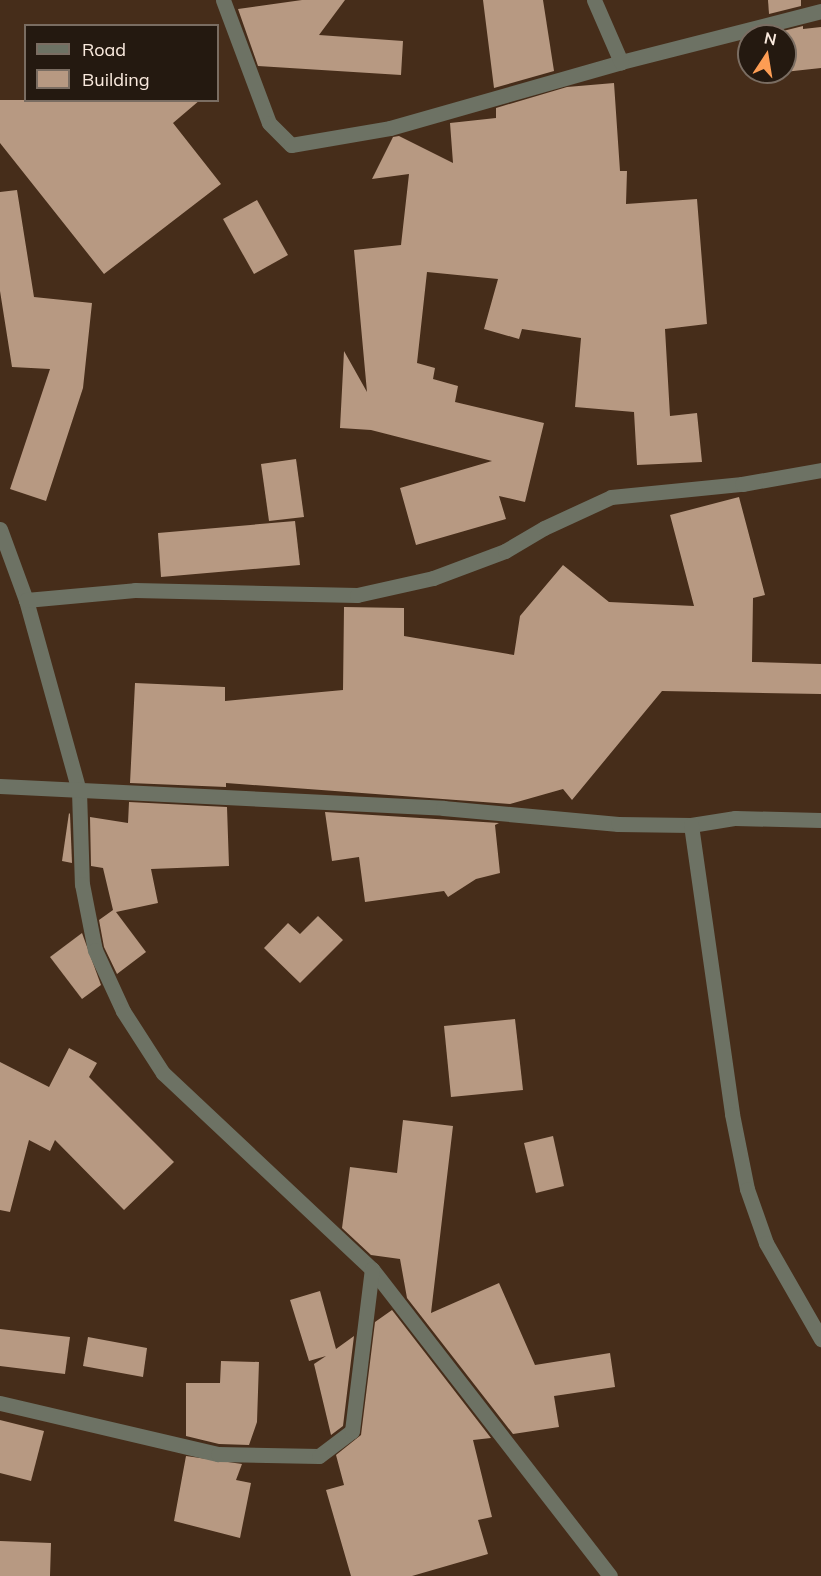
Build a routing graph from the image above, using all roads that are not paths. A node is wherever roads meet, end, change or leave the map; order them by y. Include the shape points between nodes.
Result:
1 (223, 0) edge
2 (594, 0) edge
3 (821, 11) edge
4 (621, 62) junction
5 (821, 470) edge
6 (0, 529) edge
7 (26, 600) junction
8 (0, 786) edge
9 (79, 791) junction
10 (821, 820) edge
11 (691, 825) junction
12 (372, 1269) junction
13 (821, 1339) edge
14 (0, 1404) edge
15 (610, 1576) edge

1 - 4 street via 269,123 291,146 390,128
2 - 4 street
3 - 4 street
5 - 7 street via 742,484 611,497 505,551 433,578 357,595 135,590
6 - 7 street
7 - 9 street
8 - 9 street
9 - 11 street
9 - 12 street via 82,884 95,950 123,1011 163,1073
10 - 11 street via 735,818
11 - 13 street via 732,1114 747,1189 766,1243
12 - 14 street via 352,1431 319,1456 218,1454
12 - 15 street

